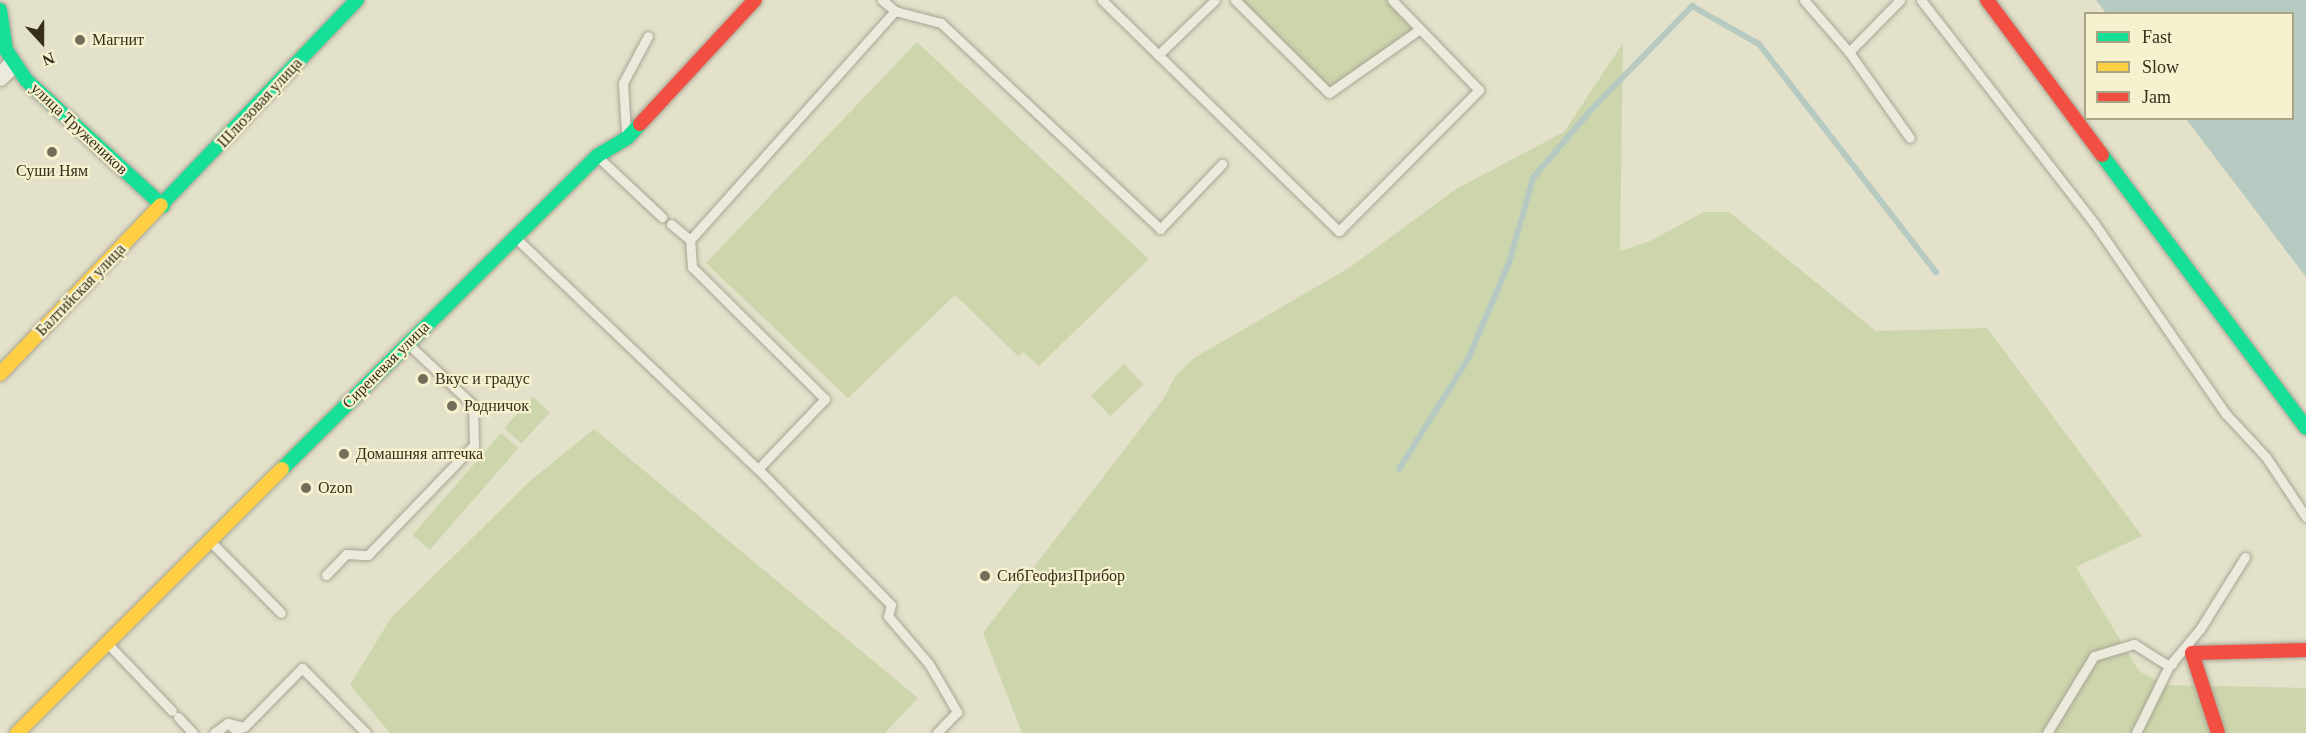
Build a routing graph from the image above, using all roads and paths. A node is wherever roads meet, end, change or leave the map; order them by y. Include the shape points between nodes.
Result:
1 (357, 0) edge
2 (755, 0) edge
3 (882, 0) edge
4 (1102, 0) edge
5 (1215, 0) edge
6 (1235, 0) edge
7 (1392, 0) edge
8 (1804, 0) edge
9 (1900, 0) edge
10 (1921, 0) edge
11 (1987, 0) edge
12 (0, 10) edge
13 (895, 11) junction
14 (1420, 29) junction
15 (648, 36) dead end
16 (1849, 52) junction
17 (1158, 56) junction
18 (13, 64) junction
19 (0, 77) edge
20 (627, 138) junction
21 (1910, 138) dead end
22 (597, 156) junction
23 (1222, 164) dead end
24 (162, 206) junction
25 (662, 217) dead end
26 (671, 224) dead end
27 (514, 237) junction
28 (690, 240) junction
29 (407, 344) junction
30 (0, 374) edge
31 (2306, 428) edge
32 (758, 469) junction
33 (2306, 517) edge
34 (210, 541) junction
35 (2245, 557) dead end
36 (326, 575) dead end
37 (281, 613) dead end
38 (107, 643) junction
39 (2306, 650) edge
40 (2192, 653) junction
41 (2169, 666) junction
42 (228, 723) junction
43 (17, 733) edge
44 (193, 733) edge
45 (214, 733) edge
46 (239, 733) edge
47 (366, 733) edge
48 (937, 733) edge
49 (2047, 733) edge
50 (2136, 733) edge
51 (2218, 733) edge

1 - 24 street, Шлюзовая улица
2 - 20 street, Сиреневая улица
3 - 13 lane
4 - 17 lane
5 - 17 lane
6 - 14 lane via 1329,93
7 - 14 lane
8 - 16 lane
9 - 16 lane
10 - 33 lane via 2094,224 2226,414 2266,457
11 - 31 street
12 - 18 street, улица Тружеников via 6,50
13 - 23 lane via 941,23 1160,229
13 - 28 lane
14 - 17 lane via 1479,90 1339,231
15 - 20 lane via 622,83
16 - 21 lane
18 - 19 street
18 - 24 street, улица Тружеников via 61,115
20 - 22 street, Сиреневая улица
22 - 25 lane
22 - 27 street, Сиреневая улица
24 - 30 street, Балтийская улица
26 - 28 lane
27 - 29 street, Сиреневая улица
27 - 32 lane
28 - 32 lane via 692,267 825,399
29 - 34 street, Сиреневая улица
29 - 36 lane via 473,405 474,445 368,555 346,554
32 - 48 lane via 891,605 888,616 929,664 957,712
34 - 37 lane
34 - 38 street, Сиреневая улица
35 - 41 lane via 2200,629
38 - 43 street, Сиреневая улица
38 - 44 lane
39 - 40 street
40 - 41 lane
40 - 51 street
41 - 49 lane via 2134,644 2094,656
41 - 50 lane
42 - 45 lane
42 - 46 lane
42 - 47 lane via 244,727 302,668

